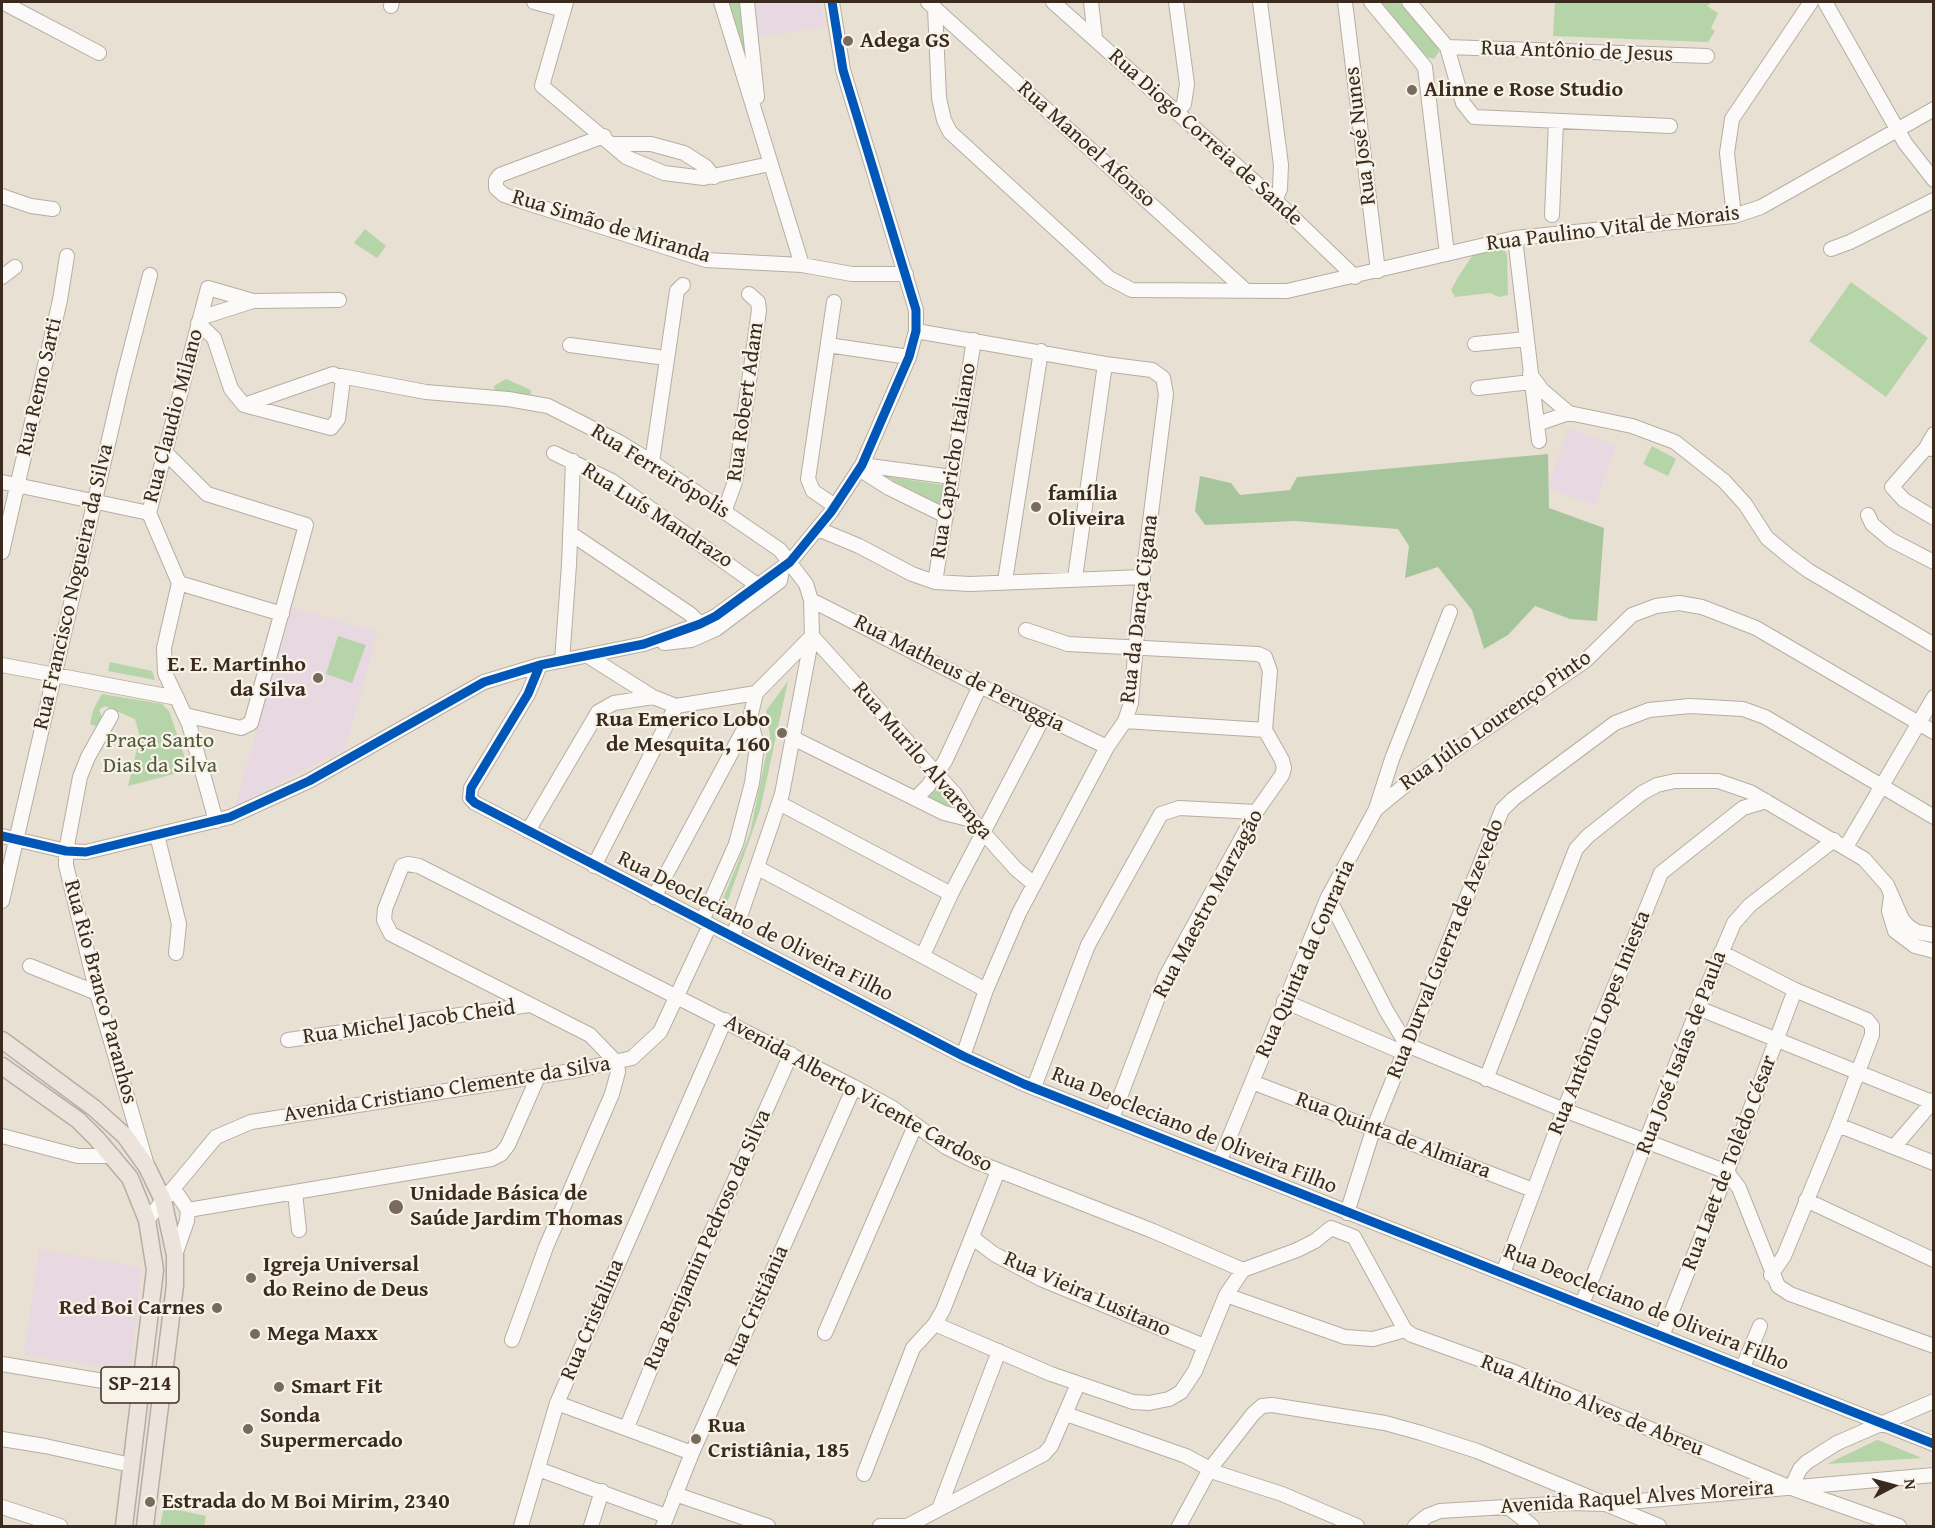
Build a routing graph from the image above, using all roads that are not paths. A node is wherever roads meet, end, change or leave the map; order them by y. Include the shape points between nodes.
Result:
1 (2, 2) edge
2 (534, 2) edge
3 (721, 2) edge
4 (747, 2) edge
5 (832, 2) edge
6 (1053, 2) edge
7 (1091, 2) edge
8 (1176, 2) edge
9 (1260, 2) edge
10 (1345, 2) edge
11 (1371, 2) edge
12 (1409, 2) edge
13 (1811, 2) edge
14 (1825, 2) edge
15 (931, 5) edge
16 (565, 6) edge
17 (1095, 37) junction
18 (1447, 47) junction
19 (99, 53) dead end
20 (1707, 56) dead end
21 (1450, 62) junction
22 (1425, 67) junction
23 (1934, 109) edge
24 (1177, 112) junction
25 (759, 120) junction
26 (1556, 122) junction
27 (1670, 126) dead end
28 (1898, 130) junction
29 (608, 140) junction
30 (770, 164) junction
31 (714, 177) junction
32 (1934, 180) edge
33 (2, 196) edge
34 (1275, 200) junction
35 (1934, 200) edge
36 (52, 209) dead end
37 (1552, 215) dead end
38 (1734, 216) junction
39 (1515, 238) junction
40 (1831, 249) dead end
41 (1447, 254) junction
42 (67, 256) dead end
43 (802, 265) junction
44 (15, 267) dead end
45 (1378, 271) junction
46 (906, 274) junction
47 (150, 275) dead end
48 (2, 277) edge
49 (1355, 277) junction
50 (683, 285) dead end
51 (1244, 289) junction
52 (749, 294) dead end
53 (339, 300) dead end
54 (253, 301) junction
55 (834, 302) dead end
56 (199, 321) junction
57 (916, 331) junction
58 (1527, 339) junction
59 (974, 340) junction
60 (1475, 344) dead end
61 (570, 345) dead end
62 (828, 345) junction
63 (1041, 351) junction
64 (909, 357) junction
65 (666, 358) junction
66 (1105, 364) junction
67 (340, 375) junction
68 (1531, 378) junction
69 (1479, 388) dead end
70 (244, 405) junction
71 (1569, 413) junction
72 (1537, 424) junction
73 (1934, 434) edge
74 (1539, 441) dead end
75 (1930, 448) edge
76 (166, 453) junction
77 (554, 453) dead end
78 (573, 461) junction
79 (652, 462) junction
80 (861, 467) junction
81 (952, 477) junction
82 (2, 482) edge
83 (18, 486) junction
84 (95, 501) junction
85 (835, 506) junction
86 (724, 512) junction
87 (149, 513) junction
88 (1868, 515) dead end
89 (946, 516) junction
90 (1934, 518) edge
91 (818, 529) junction
92 (570, 533) junction
93 (2, 552) edge
94 (1934, 562) edge
95 (786, 566) junction
96 (1143, 577) junction
97 (1075, 578) junction
98 (1005, 581) junction
99 (935, 582) junction
100 (179, 583) junction
101 (758, 585) junction
102 (812, 600) junction
103 (1450, 612) dead end
104 (282, 614) junction
105 (700, 624) junction
106 (1026, 630) dead end
107 (812, 636) junction
108 (644, 644) junction
109 (1934, 645) edge
110 (1135, 649) junction
111 (588, 656) junction
112 (562, 661) junction
113 (2, 665) edge
114 (540, 665) junction
115 (53, 676) junction
116 (980, 686) junction
117 (756, 693) junction
118 (653, 697) junction
119 (1934, 697) edge
120 (177, 699) junction
121 (676, 706) junction
122 (185, 715) junction
123 (111, 716) dead end
124 (750, 718) junction
125 (1043, 718) junction
126 (1125, 721) junction
127 (1919, 723) junction
128 (1265, 730) junction
129 (1934, 732) edge
130 (793, 738) junction
131 (1107, 747) junction
132 (1392, 759) junction
133 (936, 773) junction
134 (1410, 780) junction
135 (1733, 784) junction
136 (1880, 788) junction
137 (916, 798) junction
138 (1766, 801) junction
139 (779, 803) junction
140 (1743, 808) junction
141 (1376, 809) junction
142 (1256, 812) junction
143 (1934, 817) edge
144 (972, 820) junction
145 (216, 821) junction
146 (528, 831) junction
147 (984, 834) junction
148 (157, 836) junction
149 (8, 837) edge
150 (1834, 840) junction
151 (1846, 847) junction
152 (66, 851) junction
153 (594, 866) junction
154 (758, 868) junction
155 (1034, 884) junction
156 (951, 894) junction
157 (1892, 895) junction
158 (654, 897) junction
159 (1329, 897) junction
160 (2, 901) edge
161 (706, 923) junction
162 (1934, 935) edge
163 (733, 937) junction
164 (1934, 951) edge
165 (1721, 952) junction
166 (176, 953) dead end
167 (923, 955) junction
168 (30, 966) dead end
169 (986, 990) junction
170 (1795, 990) junction
171 (98, 993) junction
172 (679, 996) junction
173 (1284, 1001) junction
174 (529, 1005) junction
175 (1698, 1008) junction
176 (725, 1020) junction
177 (2, 1040) edge
178 (288, 1040) dead end
179 (1777, 1041) junction
180 (1406, 1049) junction
181 (791, 1054) junction
182 (963, 1056) junction
183 (616, 1063) junction
184 (2, 1066) edge
185 (1859, 1072) junction
186 (538, 1077) junction
187 (1486, 1080) junction
188 (1252, 1082) junction
189 (854, 1087) junction
190 (1034, 1087) junction
191 (1933, 1102) edge
192 (1564, 1110) junction
193 (1112, 1118) junction
194 (1838, 1125) junction
195 (915, 1126) junction
196 (1374, 1127) junction
197 (2, 1136) edge
198 (1647, 1142) junction
199 (1894, 1148) junction
200 (113, 1156) junction
201 (1220, 1160) junction
202 (1934, 1163) edge
203 (147, 1167) junction
204 (998, 1171) junction
205 (1728, 1172) junction
206 (1533, 1190) junction
207 (295, 1193) junction
208 (166, 1196) junction
209 (1806, 1200) junction
210 (1326, 1205) junction
211 (188, 1210) junction
212 (1347, 1213) junction
213 (1361, 1218) junction
214 (147, 1220) junction
215 (1330, 1228) junction
216 (299, 1230) dead end
217 (1354, 1237) junction
218 (973, 1238) junction
219 (175, 1255) junction
220 (1934, 1260) edge
221 (1243, 1270) junction
222 (1503, 1273) junction
223 (1771, 1275) junction
224 (1226, 1295) junction
225 (1582, 1304) junction
226 (935, 1324) junction
227 (1760, 1326) dead end
228 (1405, 1330) junction
229 (825, 1333) dead end
230 (1662, 1336) junction
231 (512, 1340) dead end
232 (1203, 1346) junction
233 (1934, 1346) edge
234 (999, 1351) junction
235 (2, 1364) edge
236 (1743, 1367) junction
237 (1078, 1384) junction
238 (139, 1387) junction
239 (1934, 1401) edge
240 (557, 1403) junction
241 (1066, 1414) junction
242 (1882, 1424) junction
243 (627, 1428) junction
244 (2, 1439) edge
245 (1934, 1444) edge
246 (692, 1453) junction
247 (131, 1466) junction
248 (538, 1469) junction
249 (1210, 1469) junction
250 (864, 1474) dead end
251 (1934, 1475) edge
252 (1791, 1488) junction
253 (602, 1491) junction
254 (675, 1494) junction
255 (1605, 1504) junction
256 (2, 1507) edge
257 (1508, 1507) junction
258 (939, 1509) junction
259 (664, 1521) edge
260 (912, 1526) edge
261 (60, 1527) edge
262 (124, 1527) edge
263 (145, 1527) edge
264 (521, 1527) edge
265 (591, 1527) edge
266 (768, 1527) edge
267 (880, 1527) edge
268 (1179, 1527) edge
269 (1357, 1527) edge
270 (1415, 1527) edge
271 (1532, 1527) edge
272 (1659, 1527) edge
273 (1899, 1527) edge

1 - 19 street
2 - 16 street
3 - 25 street
4 - 25 street
5 - 46 street via 843,70
6 - 17 street, Rua Diogo Correia de Sande
7 - 17 street
8 - 24 street via 1187,84 1186,97
9 - 34 street via 1281,165 1280,189
10 - 45 street, Rua José Nunes
11 - 22 street
12 - 18 street
13 - 38 street via 1732,119 1727,153
14 - 28 street
15 - 51 street, Rua Manoel Afonso
15 - 51 street, Rua Paulino Vital de Morais via 939,98 950,132 1109,278 1122,287 1143,290
16 - 29 street via 542,86
17 - 24 street, Rua Diogo Correia de Sande
18 - 20 street, Rua Antônio de Jesus
18 - 21 street
21 - 22 street
21 - 26 street via 1463,103 1474,117
22 - 41 street
23 - 28 street, Rua Paulino Vital de Morais
24 - 34 street, Rua Diogo Correia de Sande
25 - 30 street
26 - 27 street
26 - 37 street
28 - 32 street
28 - 38 street, Rua Paulino Vital de Morais via 1761,207
29 - 31 street via 634,161 664,173
29 - 31 street via 676,150 693,157
29 - 43 street, Rua Simão de Miranda via 500,176 496,188 520,201 694,258
30 - 31 street
30 - 43 street
33 - 36 street
34 - 49 street, Rua Diogo Correia de Sande
35 - 40 street
38 - 39 street, Rua Paulino Vital de Morais
39 - 41 street, Rua Paulino Vital de Morais
39 - 58 street
41 - 45 street, Rua Paulino Vital de Morais
42 - 83 street, Rua Remo Sarti
43 - 46 street, Rua Simão de Miranda via 845,274
44 - 48 street
45 - 49 street, Rua Paulino Vital de Morais
46 - 57 street via 916,310
47 - 84 street, Rua Francisco Nogueira da Silva
49 - 51 street, Rua Paulino Vital de Morais via 1287,291
50 - 65 street via 677,291
52 - 86 street, Rua Robert Adam via 758,302 759,310 735,482
53 - 54 street, Rua Claudio Milano
54 - 56 street, Rua Claudio Milano
54 - 56 street, Rua Claudio Milano via 208,288
55 - 62 street
56 - 70 street via 214,338 231,389
56 - 76 street, Rua Claudio Milano
57 - 59 street, Rua da Dança Cigana
57 - 64 street
58 - 60 street
58 - 68 street
59 - 63 street, Rua da Dança Cigana
59 - 81 street, Rua Capricho Italiano
61 - 65 street
62 - 64 street
62 - 85 street via 808,479 813,491
63 - 66 street, Rua da Dança Cigana
63 - 98 street
64 - 80 street
65 - 79 street
66 - 96 street, Rua da Dança Cigana via 1152,369 1165,385
66 - 97 street
67 - 70 street via 333,374
67 - 70 street via 343,386 338,419 331,428
67 - 79 street, Rua Ferreirópolis via 426,392 535,402 620,442
68 - 69 street
68 - 71 street
68 - 72 street
71 - 72 street
71 - 109 street via 1632,426 1665,438 1699,459 1726,478 1767,538 1790,557
72 - 74 street
73 - 75 street
75 - 90 street via 1892,487 1904,500
76 - 87 street, Rua Claudio Milano
76 - 104 street via 207,494 306,525
77 - 78 street, Rua Luís Mandrazo
78 - 92 street
78 - 101 street, Rua Luís Mandrazo via 612,481
79 - 86 street, Rua Ferreirópolis
80 - 81 street
80 - 85 street
80 - 89 street via 875,481
81 - 89 street, Rua Capricho Italiano
82 - 83 street
83 - 84 street
83 - 93 street, Rua Remo Sarti
84 - 87 street
84 - 115 street, Rua Francisco Nogueira da Silva
85 - 91 street
86 - 95 street, Rua Ferreirópolis via 780,550
87 - 100 street, Rua Claudio Milano
88 - 94 street via 1872,524 1891,540
89 - 99 street, Rua Capricho Italiano
91 - 95 street
91 - 99 street
92 - 105 street
92 - 112 street
95 - 101 street
95 - 102 street, Rua Ferreirópolis via 806,584
95 - 108 street via 780,580 716,629 691,639
96 - 97 street
96 - 110 street, Rua da Dança Cigana
97 - 98 street
98 - 99 street
100 - 104 street
100 - 120 street via 163,656 165,673
101 - 105 street
102 - 107 street
102 - 116 street, Rua Matheus de Peruggia
103 - 132 street, Rua Quinta da Conraria
104 - 122 street via 251,723 241,728
105 - 108 street
106 - 110 street via 1068,644
107 - 117 street
107 - 130 street
107 - 133 street, Rua Murilo Alvarenga
108 - 111 street
110 - 126 street, Rua da Dança Cigana via 1131,703
110 - 128 street via 1265,657 1270,671
111 - 112 street
111 - 118 street
112 - 114 street
113 - 115 street
114 - 145 street via 484,682 388,744
114 - 146 street, Rua Deocleciano de Oliveira Filho via 528,694 469,794 475,803
115 - 120 street
115 - 149 street, Rua Francisco Nogueira da Silva
116 - 125 street, Rua Matheus de Peruggia
116 - 133 street
117 - 121 street
117 - 124 street
118 - 121 street
118 - 146 street via 614,703 598,712
119 - 127 street
120 - 122 street
121 - 153 street
122 - 145 street
123 - 152 street, Rua Rio Branco Paranhos via 80,777
124 - 158 street
124 - 161 street, Avenida Cristiano Clemente da Silva via 757,746 752,783 736,844
125 - 131 street, Rua Matheus de Peruggia
125 - 147 street
126 - 128 street
126 - 131 street, Rua da Dança Cigana
127 - 129 street, Rua Júlio Lourenço Pinto
127 - 134 street, Rua Júlio Lourenço Pinto via 1756,628 1702,607 1679,603 1632,615 1585,662
127 - 136 street
128 - 142 street, Rua Maestro Marzagão via 1284,768 1278,784
130 - 137 street
130 - 139 street
131 - 155 street, Rua da Dança Cigana
132 - 134 street via 1398,772
132 - 141 street, Rua Quinta da Conraria
133 - 137 street
133 - 144 street, Rua Murilo Alvarenga
134 - 141 street, Rua Júlio Lourenço Pinto
135 - 138 street
135 - 140 street
135 - 187 street via 1675,781 1657,785 1587,836 1576,849
136 - 143 street, Rua Durval Guerra de Azevedo
136 - 151 street
136 - 180 street, Rua Durval Guerra de Azevedo via 1765,717 1743,709 1699,706 1649,710 1615,723 1502,810
137 - 144 street via 944,813
138 - 140 street, Rua Antônio Lopes Iniesta
138 - 150 street
139 - 154 street
139 - 156 street
140 - 192 street, Rua Antônio Lopes Iniesta via 1661,873
141 - 159 street, Rua Quinta da Conraria
142 - 190 street via 1179,808 1161,814 1088,945
142 - 193 street, Rua Maestro Marzagão via 1166,976
144 - 147 street, Rua Murilo Alvarenga
145 - 148 street
146 - 153 street, Rua Deocleciano de Oliveira Filho
147 - 155 street, Rua Murilo Alvarenga
147 - 156 street
148 - 152 street via 86,852
148 - 166 street via 179,924
149 - 152 street
149 - 160 street, Rua Francisco Nogueira da Silva
150 - 151 street
150 - 165 street, Rua José Isaías de Paula via 1750,905 1734,923
151 - 157 street via 1878,872
152 - 171 street, Rua Rio Branco Paranhos via 66,865
153 - 158 street, Rua Deocleciano de Oliveira Filho
154 - 163 street
154 - 167 street
155 - 169 street, Rua da Dança Cigana
156 - 167 street
157 - 162 street via 1908,926
157 - 164 street via 1889,911 1895,931 1915,946
158 - 161 street, Rua Deocleciano de Oliveira Filho
159 - 173 street, Rua Quinta da Conraria
159 - 180 street
161 - 163 street, Rua Deocleciano de Oliveira Filho
161 - 172 street, Avenida Cristiano Clemente da Silva
163 - 182 street, Rua Deocleciano de Oliveira Filho
165 - 170 street
165 - 175 street, Rua José Isaías de Paula
167 - 169 street
168 - 171 street
169 - 182 street, Rua da Dança Cigana
170 - 179 street, Rua Laet de Tolêdo César
170 - 185 street via 1870,1023 1872,1035
171 - 203 street, Rua Rio Branco Paranhos
172 - 174 street, Avenida Alberto Vicente Cardoso via 419,866 402,866 385,909 386,929 404,943
172 - 176 street, Avenida Alberto Vicente Cardoso
172 - 183 street, Avenida Cristiano Clemente da Silva via 649,1045 632,1058
173 - 180 street
173 - 188 street, Rua Quinta da Conraria
174 - 178 street, Rua Michel Jacob Cheid
174 - 183 street via 590,1035
175 - 179 street
175 - 198 street, Rua José Isaías de Paula
176 - 181 street, Avenida Alberto Vicente Cardoso
176 - 240 street, Rua Cristalina
177 - 203 main road, SP-214 via 94,1108 124,1136
179 - 185 street
179 - 205 street, Rua Laet de Tolêdo César
180 - 187 street
180 - 196 street, Rua Durval Guerra de Azevedo
181 - 189 street, Avenida Alberto Vicente Cardoso
181 - 243 street, Rua Benjamin Pedroso da Silva
182 - 190 street, Rua Deocleciano de Oliveira Filho
183 - 186 street, Avenida Cristiano Clemente da Silva
183 - 231 street via 618,1072 612,1094 546,1247
184 - 200 main road, SP-214 via 78,1120
185 - 191 street
185 - 194 street
186 - 207 street via 508,1145 491,1159
186 - 208 street, Avenida Cristiano Clemente da Silva via 251,1122 216,1137
187 - 192 street
188 - 196 street, Rua Quinta de Almiara
188 - 201 street, Rua Quinta da Conraria
189 - 195 street, Avenida Alberto Vicente Cardoso via 891,1107
189 - 246 street, Rua Cristiânia
190 - 193 street, Rua Deocleciano de Oliveira Filho
191 - 199 street
192 - 198 street
192 - 206 street, Rua Antônio Lopes Iniesta
193 - 201 street, Rua Deocleciano de Oliveira Filho
194 - 199 street
194 - 209 street
195 - 204 street, Avenida Alberto Vicente Cardoso via 946,1147
195 - 229 street
196 - 206 street, Rua Quinta de Almiara
196 - 212 street, Rua Durval Guerra de Azevedo
197 - 200 street via 78,1156
198 - 205 street
198 - 225 street, Rua José Isaías de Paula
199 - 202 street
200 - 214 main road, SP-214 via 130,1178
201 - 210 street, Rua Deocleciano de Oliveira Filho
203 - 208 main road, SP-214
204 - 218 street
204 - 221 street, Avenida Alberto Vicente Cardoso
205 - 223 street via 1739,1188
205 - 230 street, Rua Laet de Tolêdo César
206 - 222 street, Rua Antônio Lopes Iniesta
207 - 211 street
207 - 216 street
208 - 211 street via 178,1194
208 - 214 street, Avenida Cristiano Clemente da Silva
208 - 219 main road, SP-214
209 - 220 street
209 - 223 street via 1785,1256
210 - 212 street, Rua Deocleciano de Oliveira Filho
210 - 215 street
211 - 219 street
212 - 213 street, Rua Deocleciano de Oliveira Filho
213 - 217 street
213 - 222 street, Rua Deocleciano de Oliveira Filho
214 - 238 main road, SP-214 via 155,1270
215 - 217 street
215 - 221 street via 1298,1250
217 - 228 street
218 - 226 street
218 - 232 street, Rua Vieira Lusitano via 994,1254 1041,1278
219 - 263 main road, SP-214 via 172,1321
221 - 224 street
222 - 225 street, Rua Deocleciano de Oliveira Filho
223 - 233 street via 1778,1287 1790,1294
224 - 228 street via 1346,1336 1373,1339
224 - 232 street
225 - 230 street, Rua Deocleciano de Oliveira Filho
226 - 234 street
226 - 250 street via 913,1348
227 - 236 street
228 - 252 street, Rua Altino Alves de Abreu
230 - 236 street, Rua Deocleciano de Oliveira Filho
232 - 237 street via 1187,1384 1169,1399 1133,1402
234 - 237 street
234 - 258 street
235 - 238 street
236 - 242 street, Rua Deocleciano de Oliveira Filho
237 - 241 street
238 - 247 main road, SP-214
239 - 242 street
240 - 243 street
240 - 248 street, Rua Cristalina
241 - 249 street via 1186,1456
241 - 258 street via 1044,1454
242 - 245 street, Rua Deocleciano de Oliveira Filho
242 - 252 street via 1837,1443 1807,1462
243 - 246 street
244 - 247 street
246 - 254 street, Rua Cristiânia
247 - 262 main road, SP-214
248 - 253 street
248 - 264 street, Rua Cristalina
249 - 255 street via 1262,1406 1283,1406 1421,1433 1477,1451
249 - 268 street
249 - 269 street via 1282,1494
251 - 252 street, Avenida Raquel Alves Moreira
252 - 255 street, Avenida Raquel Alves Moreira
252 - 273 street, Rua Altino Alves de Abreu
253 - 259 street
253 - 265 street
254 - 259 street, Rua Cristiânia
254 - 266 street
255 - 257 street, Avenida Raquel Alves Moreira
255 - 272 street
256 - 261 street
257 - 270 street, Avenida Raquel Alves Moreira via 1440,1511
257 - 271 street
258 - 260 street
260 - 267 street

